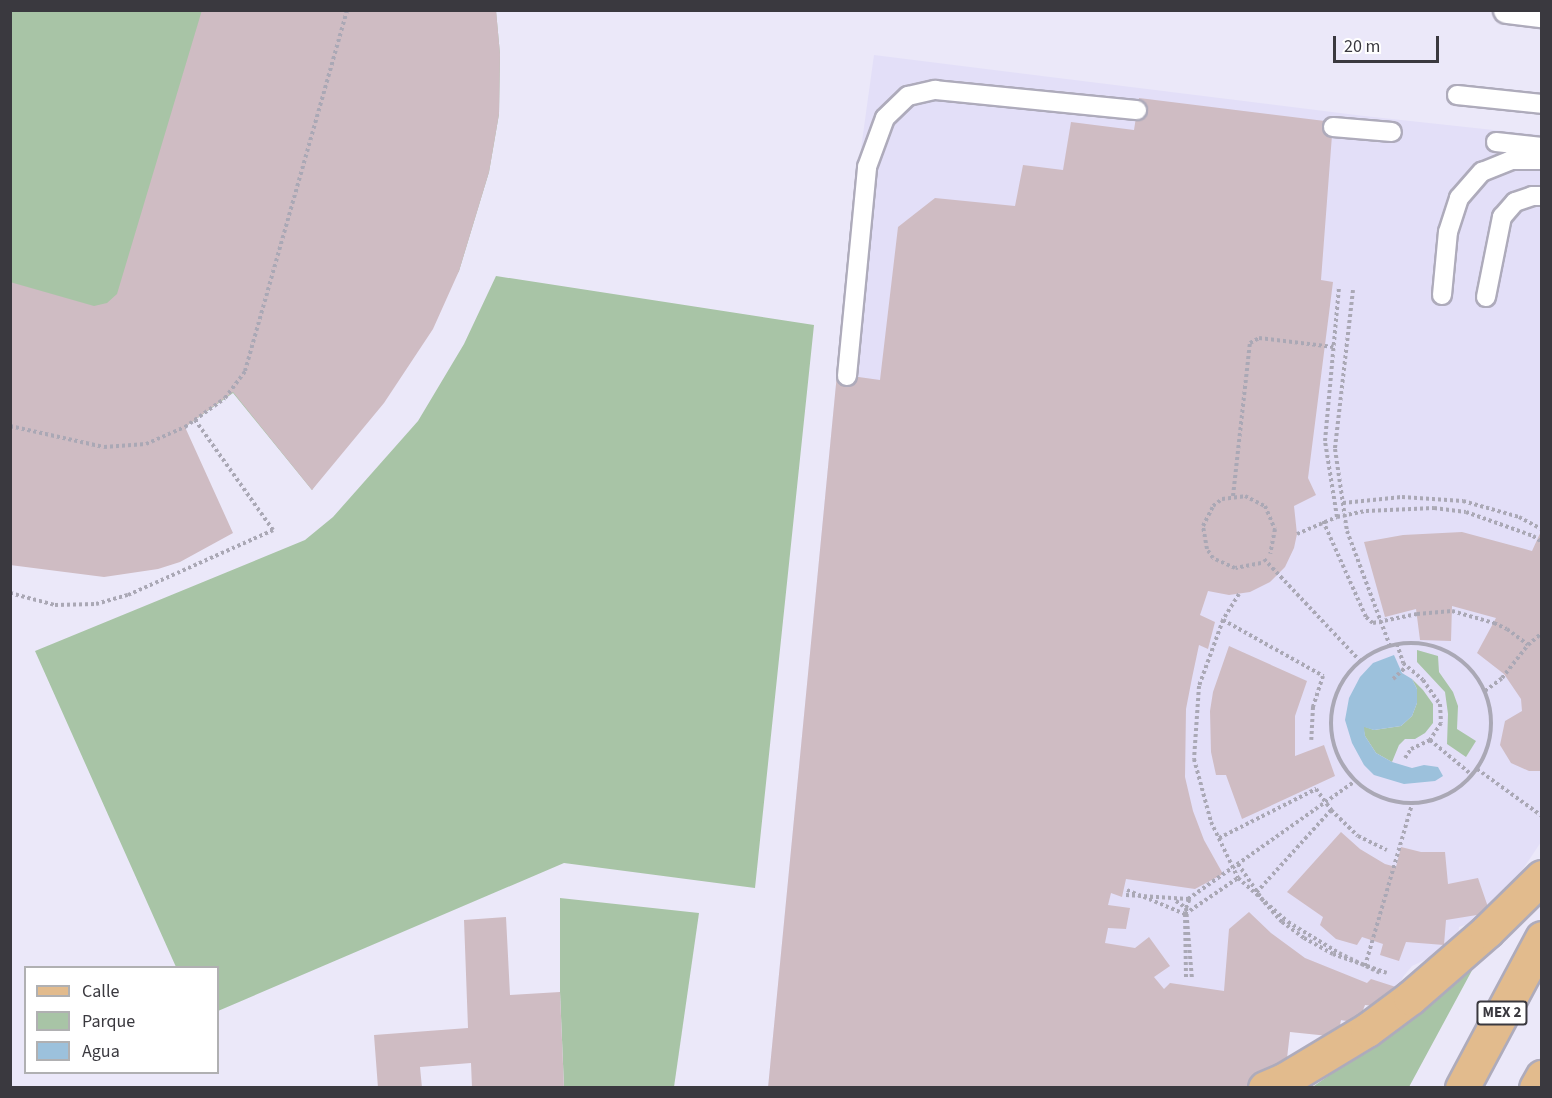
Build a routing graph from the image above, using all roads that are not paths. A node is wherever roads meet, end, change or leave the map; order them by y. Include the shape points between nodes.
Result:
1 (1507, 10) edge
2 (1542, 14) edge
3 (1457, 95) dead end
4 (1542, 104) edge
5 (1137, 110) dead end
6 (1333, 127) dead end
7 (1392, 132) dead end
8 (1496, 142) dead end
9 (1542, 147) edge
10 (1542, 160) edge
11 (1542, 196) edge
12 (1442, 295) dead end
13 (1486, 297) dead end
14 (847, 376) dead end
15 (1542, 877) edge
16 (1542, 938) edge
17 (1542, 1077) edge
18 (1265, 1088) edge
19 (1462, 1088) edge
20 (1536, 1088) edge

1 - 2 street
3 - 4 lane
5 - 14 lane via 934,90 908,96 885,118 867,167
6 - 7 lane
8 - 9 lane
10 - 12 lane via 1511,160 1482,172 1459,198 1448,232
11 - 13 lane via 1515,202 1502,217
15 - 18 main road via 1491,928 1410,998 1367,1030
16 - 19 main road, MEX 2
17 - 20 main road

